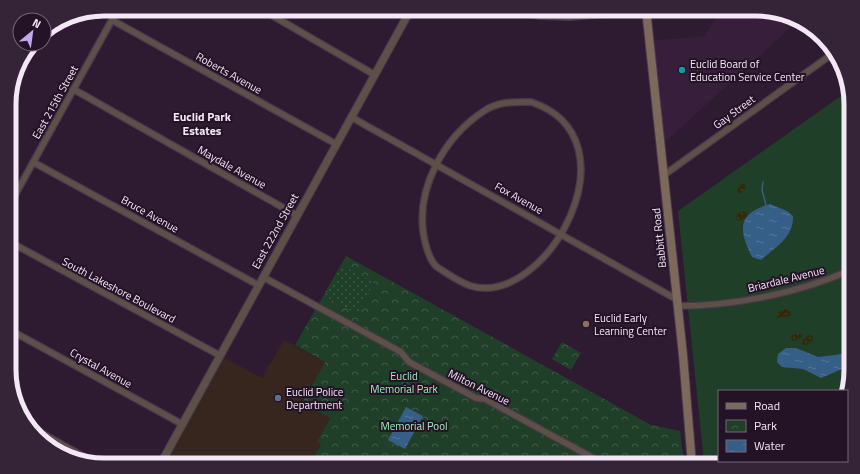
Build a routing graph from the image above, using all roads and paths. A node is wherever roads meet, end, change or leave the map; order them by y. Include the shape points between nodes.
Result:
1 (114, 16) edge
2 (273, 16) edge
3 (280, 16) edge
4 (407, 16) edge
5 (540, 16) edge
6 (581, 16) edge
7 (647, 16) edge
8 (570, 17) joint
9 (279, 19) junction
10 (112, 20) junction
11 (829, 56) edge
12 (375, 75) junction
13 (73, 89) junction
14 (351, 117) junction
15 (336, 144) junction
16 (33, 162) junction
17 (437, 164) junction
18 (664, 175) junction
19 (16, 193) edge
20 (296, 215) junction
21 (561, 233) junction
22 (16, 245) edge
23 (844, 273) edge
24 (263, 277) junction
25 (258, 285) junction
26 (677, 302) junction
27 (16, 333) edge
28 (219, 355) junction
29 (182, 424) junction
30 (46, 435) edge
31 (81, 454) edge
32 (164, 458) edge
33 (593, 458) edge
34 (691, 458) edge

1 - 10 street, East 215th Street
2 - 9 street
3 - 9 street
4 - 12 street, East 222nd Street
5 - 8 street
6 - 8 street
7 - 18 main road, Babbitt Road
9 - 12 street
10 - 13 street, East 215th Street
10 - 15 street, Roberts Avenue
11 - 18 street, Gay Street
12 - 14 street, East 222nd Street
13 - 16 street, East 215th Street
13 - 20 street, Maydale Avenue
14 - 15 street, East 222nd Street
14 - 17 street, Fox Avenue
15 - 20 street, East 222nd Street
16 - 19 street, East 215th Street
16 - 25 street, Bruce Avenue
17 - 21 street, Fox Avenue
17 - 21 street via 428,182 422,206 422,226 426,249 434,264 450,276 472,286 492,287 513,282 533,269 550,252
17 - 21 street via 463,128 502,102 531,102 546,107 570,128 580,149 582,171 578,196
18 - 26 main road, Babbitt Road
20 - 24 street, East 222nd Street
21 - 26 street, Fox Avenue
22 - 28 street, South Lakeshore Boulevard
23 - 26 street, Briardale Avenue via 760,298
24 - 25 street, East 222nd Street
24 - 33 street, Milton Avenue via 401,352 409,362 480,399 489,401
25 - 28 street, East 222nd Street
26 - 34 main road, Babbitt Road
27 - 29 street, Crystal Avenue
28 - 29 street, East 222nd Street
29 - 32 street, East 222nd Street
30 - 31 street

